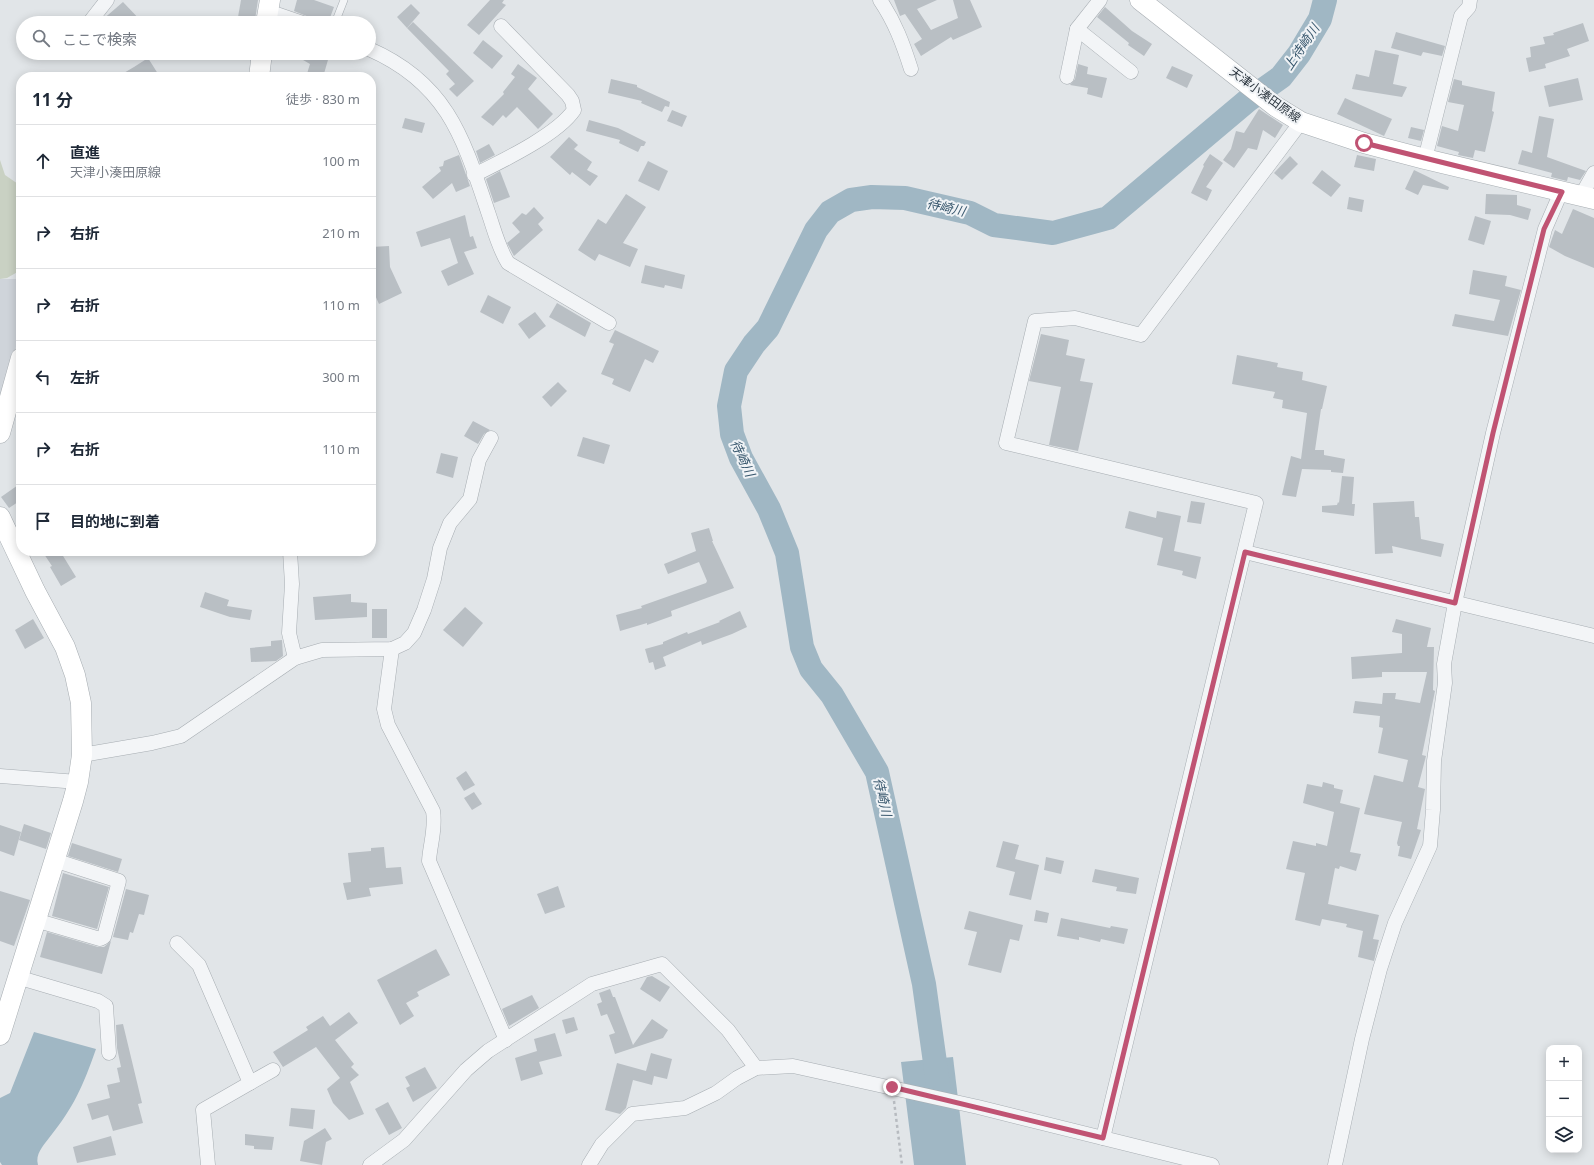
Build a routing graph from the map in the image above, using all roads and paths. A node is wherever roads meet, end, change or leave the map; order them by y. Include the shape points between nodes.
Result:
1 (107, 0) edge
2 (344, 0) edge
3 (880, 0) edge
4 (1100, 0) edge
5 (1140, 0) edge
6 (1470, 0) edge
7 (268, 7) edge
8 (94, 16) edge
9 (288, 16) edge
10 (337, 16) edge
11 (501, 26) dead end
12 (1077, 29) junction
13 (376, 53) edge
14 (261, 60) edge
15 (911, 70) dead end
16 (260, 72) edge
17 (1131, 72) dead end
18 (1067, 77) dead end
19 (1301, 122) junction
20 (1425, 159) junction
21 (1594, 173) edge
22 (474, 175) junction
23 (1562, 192) junction
24 (1588, 198) edge
25 (609, 322) dead end
26 (16, 376) edge
27 (10, 398) edge
28 (0, 433) edge
29 (491, 438) dead end
30 (2, 528) edge
31 (1245, 552) junction
32 (16, 555) edge
33 (17, 556) edge
34 (290, 556) edge
35 (1455, 603) junction
36 (1594, 636) edge
37 (392, 649) junction
38 (295, 658) junction
39 (82, 755) junction
40 (0, 776) edge
41 (78, 782) junction
42 (54, 860) junction
43 (35, 920) junction
44 (177, 943) dead end
45 (17, 977) junction
46 (0, 1035) edge
47 (506, 1040) junction
48 (109, 1053) dead end
49 (756, 1068) junction
50 (273, 1070) dead end
51 (250, 1083) junction
52 (892, 1087) junction
53 (1103, 1138) junction
54 (208, 1165) edge
55 (370, 1165) edge
56 (589, 1165) edge
57 (902, 1165) edge
58 (1212, 1165) edge
59 (1335, 1165) edge

1 - 8 street
2 - 10 lane
3 - 15 street via 890,14
4 - 12 street
5 - 19 street, 天津小湊田原線 via 1275,106
6 - 20 street via 1469,7 1461,16
7 - 9 street
11 - 22 street via 568,95 574,110 568,120 522,151
12 - 17 street
12 - 18 street
13 - 22 street via 412,73 438,100 454,124
14 - 16 street
19 - 20 street, 天津小湊田原線
19 - 31 street via 1141,335 1075,318 1035,322 1006,443 1256,503
20 - 23 street, 天津小湊田原線
21 - 24 street
22 - 25 street via 501,252 508,263
23 - 24 street, 天津小湊田原線
23 - 35 street via 1544,229 1493,433
26 - 27 street
27 - 28 street
29 - 37 street via 479,460 470,499 450,523 440,548 434,579 414,633 405,643
30 - 32 street
31 - 35 street
31 - 53 street
33 - 39 street via 71,661 81,703
34 - 38 street via 292,584 289,633
35 - 36 street
35 - 59 street via 1444,664 1445,683 1434,761 1430,846 1395,923 1380,969
37 - 38 street via 322,650
37 - 47 street via 384,709 388,725 433,811 435,825 429,861
38 - 39 street via 181,736
39 - 41 street
40 - 41 street
41 - 42 street
42 - 43 street
42 - 43 street via 119,881 104,937 100,939
43 - 45 street
44 - 51 street via 199,964
45 - 46 street
45 - 48 street via 98,1001 106,1006
47 - 49 street via 592,984 662,964 728,1030
47 - 55 street via 466,1070 404,1140
49 - 52 street via 793,1066
49 - 56 street via 716,1093 685,1108 632,1114 602,1144
50 - 51 street
51 - 54 street via 203,1110
52 - 53 street
52 - 57 path
53 - 58 street

